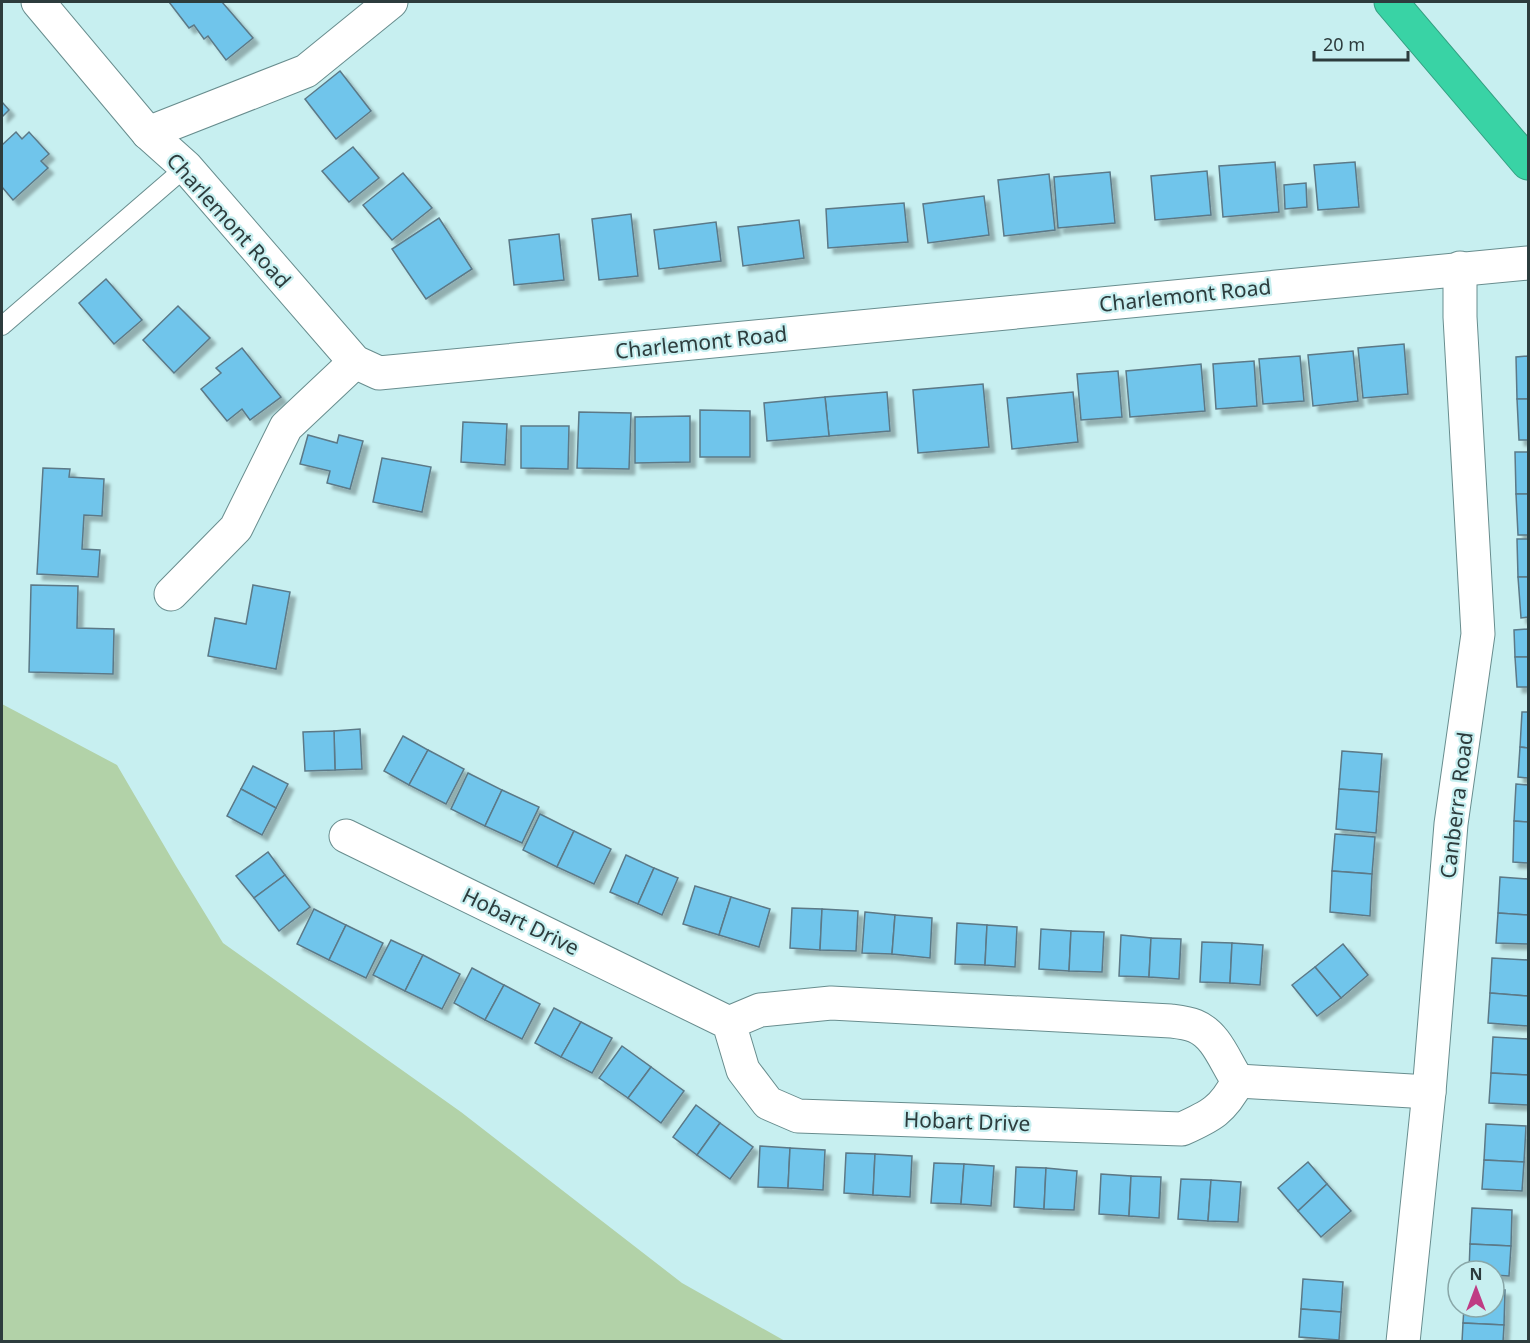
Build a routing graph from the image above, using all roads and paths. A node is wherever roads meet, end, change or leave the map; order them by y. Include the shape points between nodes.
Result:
1 (38, 2) edge
2 (391, 2) edge
3 (1391, 2) edge
4 (148, 134) junction
5 (1528, 163) edge
6 (186, 167) junction
7 (1528, 262) edge
8 (1460, 268) junction
9 (2, 326) edge
10 (355, 362) junction
11 (171, 594) dead end
12 (347, 836) dead end
13 (729, 1023) junction
14 (1238, 1081) junction
15 (1429, 1092) junction
16 (1403, 1341) edge

1 - 4 street, Charlemont Road
2 - 4 street via 306,71
3 - 5 highway
4 - 6 street, Charlemont Road
6 - 9 lane
6 - 10 street, Charlemont Road
7 - 8 street, Charlemont Road
8 - 10 street, Charlemont Road via 379,373
8 - 15 street, Canberra Road via 1478,634 1451,824
10 - 11 street via 286,427 236,528
12 - 13 street, Hobart Drive
13 - 14 street via 760,1010 831,1003 1172,1021 1196,1026 1214,1038
13 - 14 street, Hobart Drive via 743,1070 768,1103 798,1116 1182,1129 1209,1117 1228,1100
14 - 15 street
15 - 16 street, Canberra Road

